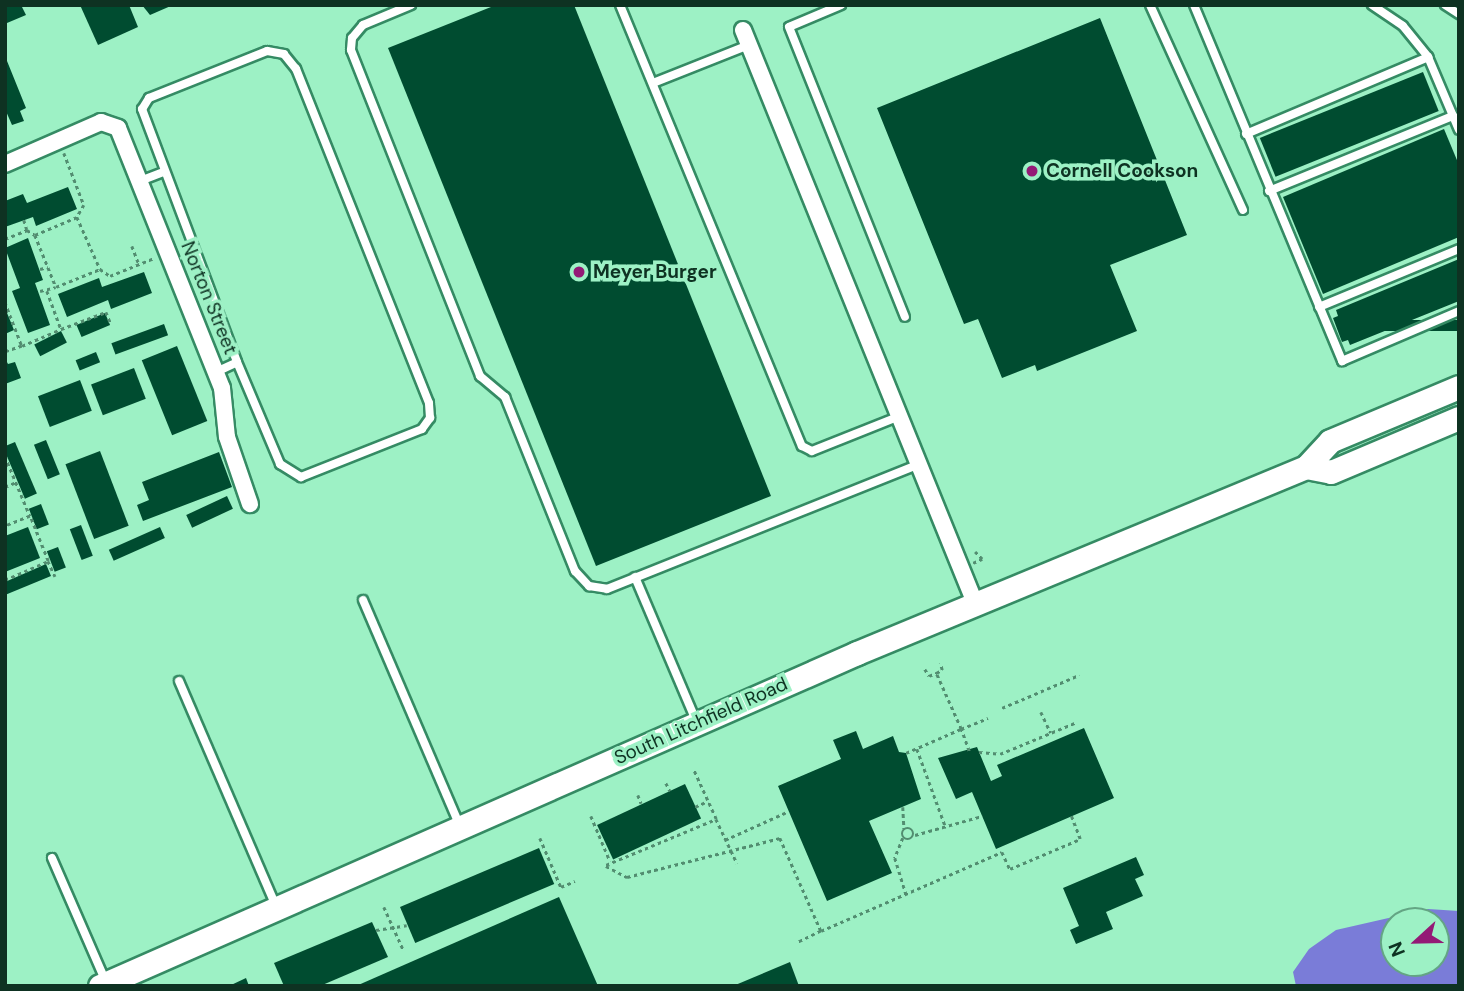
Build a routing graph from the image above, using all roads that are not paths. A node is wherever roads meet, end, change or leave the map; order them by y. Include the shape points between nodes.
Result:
1 (411, 5) edge
2 (620, 5) edge
3 (841, 5) edge
4 (1150, 5) edge
5 (1194, 5) edge
6 (1372, 5) edge
7 (1445, 5) edge
8 (1459, 14) edge
9 (746, 37) joint
10 (1428, 57) junction
11 (653, 83) junction
12 (1453, 116) junction
13 (1459, 130) edge
14 (1247, 134) junction
15 (5, 164) edge
16 (163, 172) junction
17 (139, 181) junction
18 (1269, 191) junction
19 (1243, 210) dead end
20 (1459, 249) edge
21 (1319, 306) junction
22 (1459, 311) edge
23 (905, 317) dead end
24 (237, 362) junction
25 (216, 372) junction
26 (1459, 387) edge
27 (900, 416) junction
28 (1459, 418) edge
29 (1330, 441) junction
30 (919, 464) junction
31 (1306, 467) junction
32 (1331, 472) junction
33 (250, 504) dead end
34 (635, 577) junction
35 (363, 600) dead end
36 (975, 603) junction
37 (179, 681) dead end
38 (697, 723) junction
39 (460, 827) junction
40 (52, 858) dead end
41 (277, 908) junction
42 (103, 984) edge

1 - 34 lane via 363,25 352,38 351,50 480,376 505,397 575,571 589,586 607,589
2 - 11 lane
3 - 23 lane via 789,27
4 - 19 lane
5 - 14 lane
6 - 10 lane via 1403,26
7 - 8 lane
9 - 11 lane
9 - 27 street
10 - 12 lane
10 - 14 lane
11 - 27 lane via 802,446 812,451
12 - 13 lane
12 - 18 lane
14 - 18 lane
15 - 17 street, Norton Street via 101,121 118,128
16 - 17 lane
16 - 24 lane
16 - 24 lane via 142,109 149,98 267,51 284,54 307,95 429,402 430,418 422,429 301,477 279,464
17 - 25 street, Norton Street
18 - 21 lane
20 - 21 lane
21 - 22 lane via 1342,361
24 - 25 lane
25 - 33 street, Norton Street via 227,437
26 - 29 main road, South Litchfield Road
27 - 30 street
28 - 32 main road
29 - 31 main road, South Litchfield Road
29 - 32 main road
30 - 34 lane
30 - 36 street
31 - 32 main road
31 - 36 main road, South Litchfield Road
34 - 38 lane
35 - 39 lane
36 - 38 main road, South Litchfield Road
37 - 41 lane
38 - 39 main road, South Litchfield Road
39 - 41 main road, South Litchfield Road
40 - 42 lane
41 - 42 main road, South Litchfield Road

